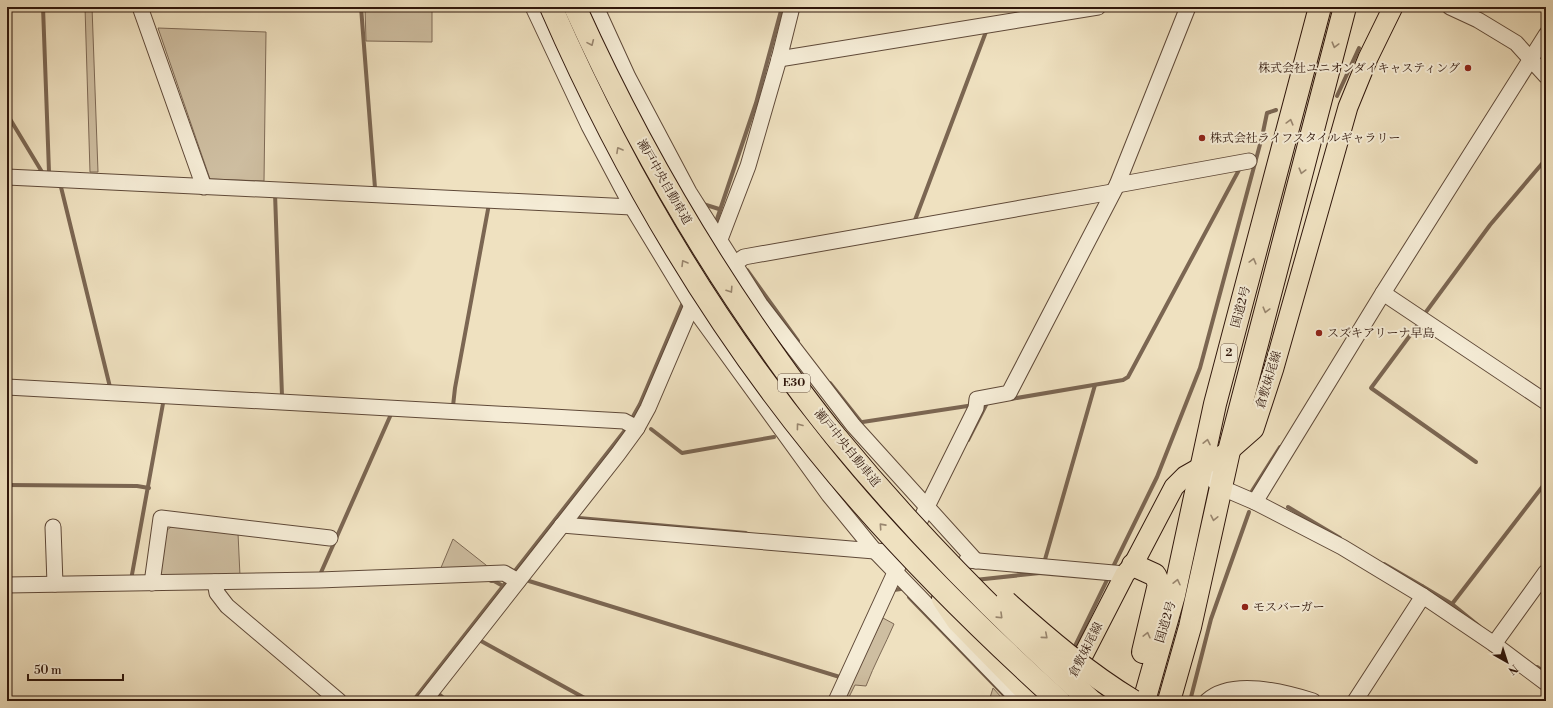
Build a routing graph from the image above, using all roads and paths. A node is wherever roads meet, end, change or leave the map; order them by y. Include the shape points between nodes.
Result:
1 (140, 7) edge
2 (533, 7) edge
3 (551, 7) edge
4 (576, 7) edge
5 (596, 7) edge
6 (792, 7) edge
7 (1098, 7) edge
8 (1188, 7) edge
9 (1320, 7) edge
10 (1345, 7) edge
11 (1393, 7) edge
12 (1450, 7) edge
13 (1546, 35) edge
14 (779, 59) junction
15 (1530, 59) junction
16 (1546, 76) edge
17 (1249, 161) dead end
18 (7, 177) edge
19 (1119, 186) junction
20 (204, 187) junction
21 (630, 202) junction
22 (723, 247) junction
23 (1383, 293) junction
24 (687, 299) junction
25 (7, 387) edge
26 (1546, 402) edge
27 (632, 425) junction
28 (835, 436) junction
29 (1229, 451) junction
30 (1201, 468) junction
31 (1220, 487) junction
32 (1255, 502) junction
33 (930, 511) junction
34 (562, 525) junction
35 (53, 527) dead end
36 (330, 538) dead end
37 (874, 550) junction
38 (912, 558) junction
39 (976, 561) junction
40 (1129, 569) junction
41 (1546, 572) edge
42 (897, 575) junction
43 (512, 578) junction
44 (215, 582) junction
45 (152, 583) junction
46 (55, 584) junction
47 (7, 585) edge
48 (1423, 596) junction
49 (1496, 641) junction
50 (1546, 683) edge
51 (339, 701) edge
52 (424, 701) edge
53 (836, 701) edge
54 (1020, 701) edge
55 (1036, 701) edge
56 (1060, 701) edge
57 (1091, 701) edge
58 (1134, 701) edge
59 (1144, 701) edge
60 (1169, 701) edge
61 (1207, 701) edge
62 (1313, 701) edge
63 (1355, 701) edge

1 - 20 street
2 - 21 street via 589,126
38 -> 3 highway, 瀬戸中央自動車道 / E30, bridge via 817,450 728,331 688,270 603,118
4 -> 28 highway, 瀬戸中央自動車道 / E30, bridge via 630,122 666,188 746,315
5 - 22 street via 665,150
6 - 14 street
7 - 14 street
8 - 19 street
30 -> 9 highway, 国道2号 / 2 via 1215,404
10 -> 29 highway, 国道2号 / 2
11 - 29 main road, 倉敷妹尾線 via 1348,107 1274,368 1254,429
12 - 15 street via 1516,43
13 - 15 street
14 - 22 street
15 - 16 street
15 - 23 street
17 - 19 street
18 - 20 street
19 - 22 street via 744,257
19 - 33 street via 1009,393 977,399
20 - 21 street via 490,200
21 - 24 street
22 - 24 street
22 - 33 street via 779,329 853,425
23 - 26 street
23 - 32 street
24 - 27 street via 658,386
24 - 37 street via 829,495
25 - 27 street
27 - 34 street via 618,454
28 -> 57 highway, 瀬戸中央自動車道 / E30, bridge via 937,553
28 -> 58 highway, bridge via 887,492 993,591 1095,677
29 - 30 main road, 倉敷妹尾線
29 - 31 highway, 国道2号 / 2
30 - 31 street
30 - 40 main road, 倉敷妹尾線 via 1185,476 1174,487
59 -> 30 highway, 国道2号 / 2 via 1174,595
31 - 32 street
31 -> 60 highway, 国道2号 / 2 via 1190,627
32 - 48 street via 1342,547
33 - 38 street
33 - 39 street
34 - 37 street
34 - 43 street
35 - 46 street
36 - 45 street via 161,518
37 - 38 street
37 - 42 street
38 - 39 street
38 - 42 street
38 - 55 highway, bridge via 957,620
38 - 56 highway, 瀬戸中央自動車道 / E30, bridge
39 - 40 street
40 - 56 main road, 倉敷妹尾線
58 -> 40 highway via 1159,584 1155,575
41 - 49 street
42 - 53 street
42 - 54 street
43 - 44 street
43 - 52 street
44 - 45 street
44 - 51 street via 217,594 227,606
45 - 46 street
46 - 47 street
48 - 49 street
48 - 63 street
49 - 50 street
61 - 62 street via 1223,692 1248,689 1286,693

